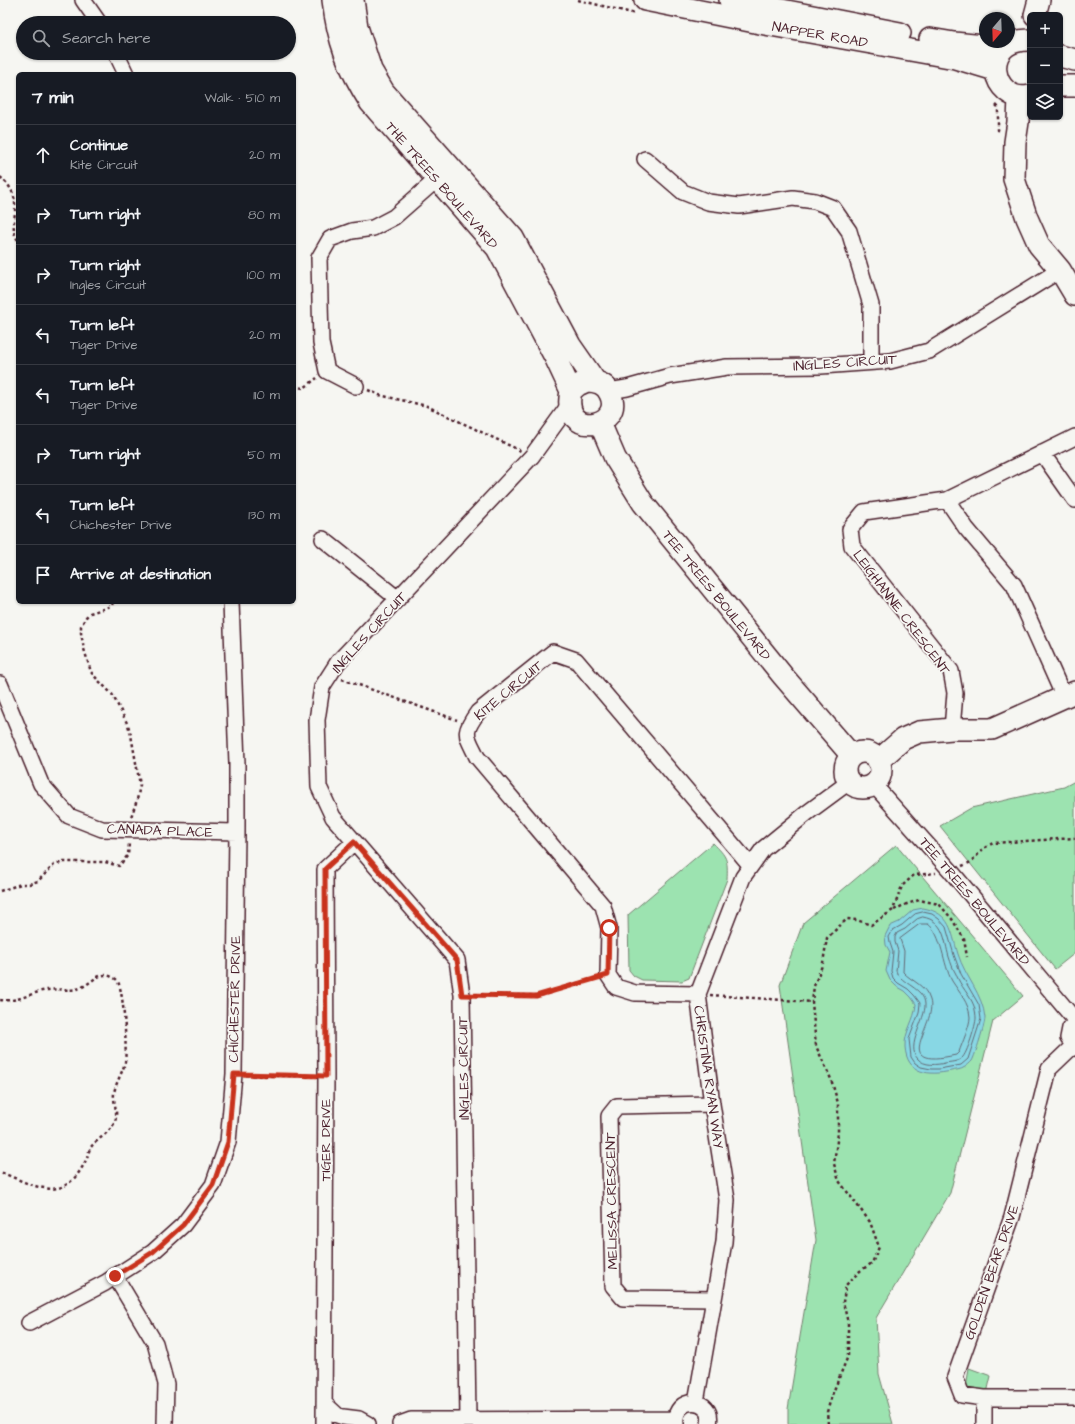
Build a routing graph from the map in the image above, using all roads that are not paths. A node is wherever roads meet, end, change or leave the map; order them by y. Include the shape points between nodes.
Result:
1 (83, 0) edge
2 (333, 0) edge
3 (353, 0) edge
4 (730, 0) edge
5 (1039, 0) edge
6 (643, 8) edge
7 (1036, 12) edge
8 (94, 16) edge
9 (1027, 39) edge
10 (1015, 41) edge
11 (979, 46) edge
12 (1004, 48) edge
13 (1063, 57) edge
14 (119, 60) edge
15 (1075, 60) edge
16 (995, 70) junction
17 (125, 72) edge
18 (1063, 86) edge
19 (1075, 86) edge
20 (1024, 96) edge
21 (645, 159) dead end
22 (444, 173) junction
23 (1060, 270) junction
24 (1075, 295) edge
25 (871, 362) junction
26 (356, 386) road end
27 (602, 386) junction
28 (570, 398) junction
29 (600, 423) junction
30 (1075, 437) edge
31 (1042, 453) junction
32 (947, 500) junction
33 (1075, 500) edge
34 (323, 539) dead end
35 (398, 599) junction
36 (232, 604) edge
37 (1, 690) edge
38 (1070, 694) edge
39 (952, 729) junction
40 (852, 756) junction
41 (878, 761) junction
42 (849, 782) junction
43 (874, 784) junction
44 (236, 832) junction
45 (354, 842) junction
46 (751, 866) junction
47 (698, 994) junction
48 (1075, 1021) edge
49 (1074, 1047) edge
50 (712, 1104) junction
51 (115, 1276) junction
52 (714, 1299) junction
53 (30, 1323) dead end
54 (984, 1398) junction
55 (1075, 1398) edge
56 (696, 1402) junction
57 (324, 1403) junction
58 (468, 1419) junction
59 (676, 1422) edge
60 (165, 1424) edge
61 (324, 1424) edge
62 (368, 1424) edge
63 (400, 1424) edge
64 (709, 1424) edge
65 (984, 1424) edge

1 - 8 street
2 - 22 street, THE TREES BOULEVARD via 337,30 345,54 355,78 370,102
3 - 22 street, THE TREES BOULEVARD via 357,26 371,70 384,92
4 - 11 street, NAPPER ROAD via 954,43
5 - 7 street
6 - 16 street, NAPPER ROAD via 765,24 955,58
9 - 10 street
12 - 16 street via 997,58
13 - 15 street
14 - 17 street
16 - 20 street via 1000,84 1010,93
18 - 19 street
20 - 23 street via 1015,142 1014,179 1039,244
21 - 25 street via 683,192 708,202 739,206 793,198 815,201 833,208 849,231 870,305
22 - 26 street via 394,217 373,228 352,231 330,239 318,258 321,343 327,371
22 - 27 street, THE TREES BOULEVARD via 491,212 513,238 570,345
22 - 28 street, THE TREES BOULEVARD via 497,248 555,357
23 - 24 street
23 - 25 street, INGLES CIRCUIT via 929,350 890,361
25 - 27 street, INGLES CIRCUIT via 821,366 728,367 670,376 627,388
27 - 28 street via 587,381 578,384
27 - 29 street via 611,396 612,403 611,411
28 - 29 street via 572,414 577,420 584,424
28 - 35 street, INGLES CIRCUIT via 532,456
29 - 40 street, TEE TREES BOULEVARD via 615,458 643,503 783,676
30 - 31 street, LEIGHANNE CRESCENT
31 - 32 street, LEIGHANNE CRESCENT
31 - 33 street
32 - 38 street via 966,528 1014,585
32 - 39 street, LEIGHANNE CRESCENT via 864,512 850,529 852,546 951,671 955,693
34 - 35 street
35 - 45 street, INGLES CIRCUIT via 338,662 322,687 317,720 319,787 332,817
36 - 44 street, CHICHESTER DRIVE
37 - 44 street, CANADA PLACE via 41,784 69,816 102,829 130,836
38 - 39 street via 992,729
39 - 41 street via 919,732 903,739
40 - 41 street via 863,752 869,753
40 - 42 street via 845,766
41 - 43 street via 881,773
42 - 43 street via 858,788
42 - 46 street, CHRISTINA RYAN WAY via 763,849
43 - 48 street, TEE TREES BOULEVARD via 950,870
44 - 51 street, CHICHESTER DRIVE via 234,1074 228,1142 213,1185 183,1225 153,1252
45 - 57 street, TIGER DRIVE via 325,869
45 - 58 street, INGLES CIRCUIT via 457,960 462,995
46 - 47 street, CHRISTINA RYAN WAY via 743,877
46 - 47 street, KITE CIRCUIT via 576,660 553,652 478,712 469,725 466,735 477,757 603,906 609,928 608,975 616,987 635,993
47 - 50 street, CHRISTINA RYAN WAY
48 - 49 street via 1068,1038
49 - 54 street, GOLDEN BEAR DRIVE via 1049,1069 1012,1218 955,1377 962,1395
50 - 52 street, CHRISTINA RYAN WAY via 727,1200 724,1242
50 - 52 street, MELISSA CRESCENT via 618,1106 609,1116 613,1286 623,1298
51 - 53 street, CHICHESTER DRIVE
51 - 60 street via 155,1343 166,1384
52 - 56 street, CHRISTINA RYAN WAY
54 - 55 street, GOLDEN BEAR DRIVE
54 - 65 street
56 - 59 street via 682,1406 676,1414
56 - 64 street via 707,1409 710,1415
57 - 61 street, TIGER DRIVE
57 - 62 street via 337,1415 360,1419
58 - 59 street
58 - 63 street via 411,1420

